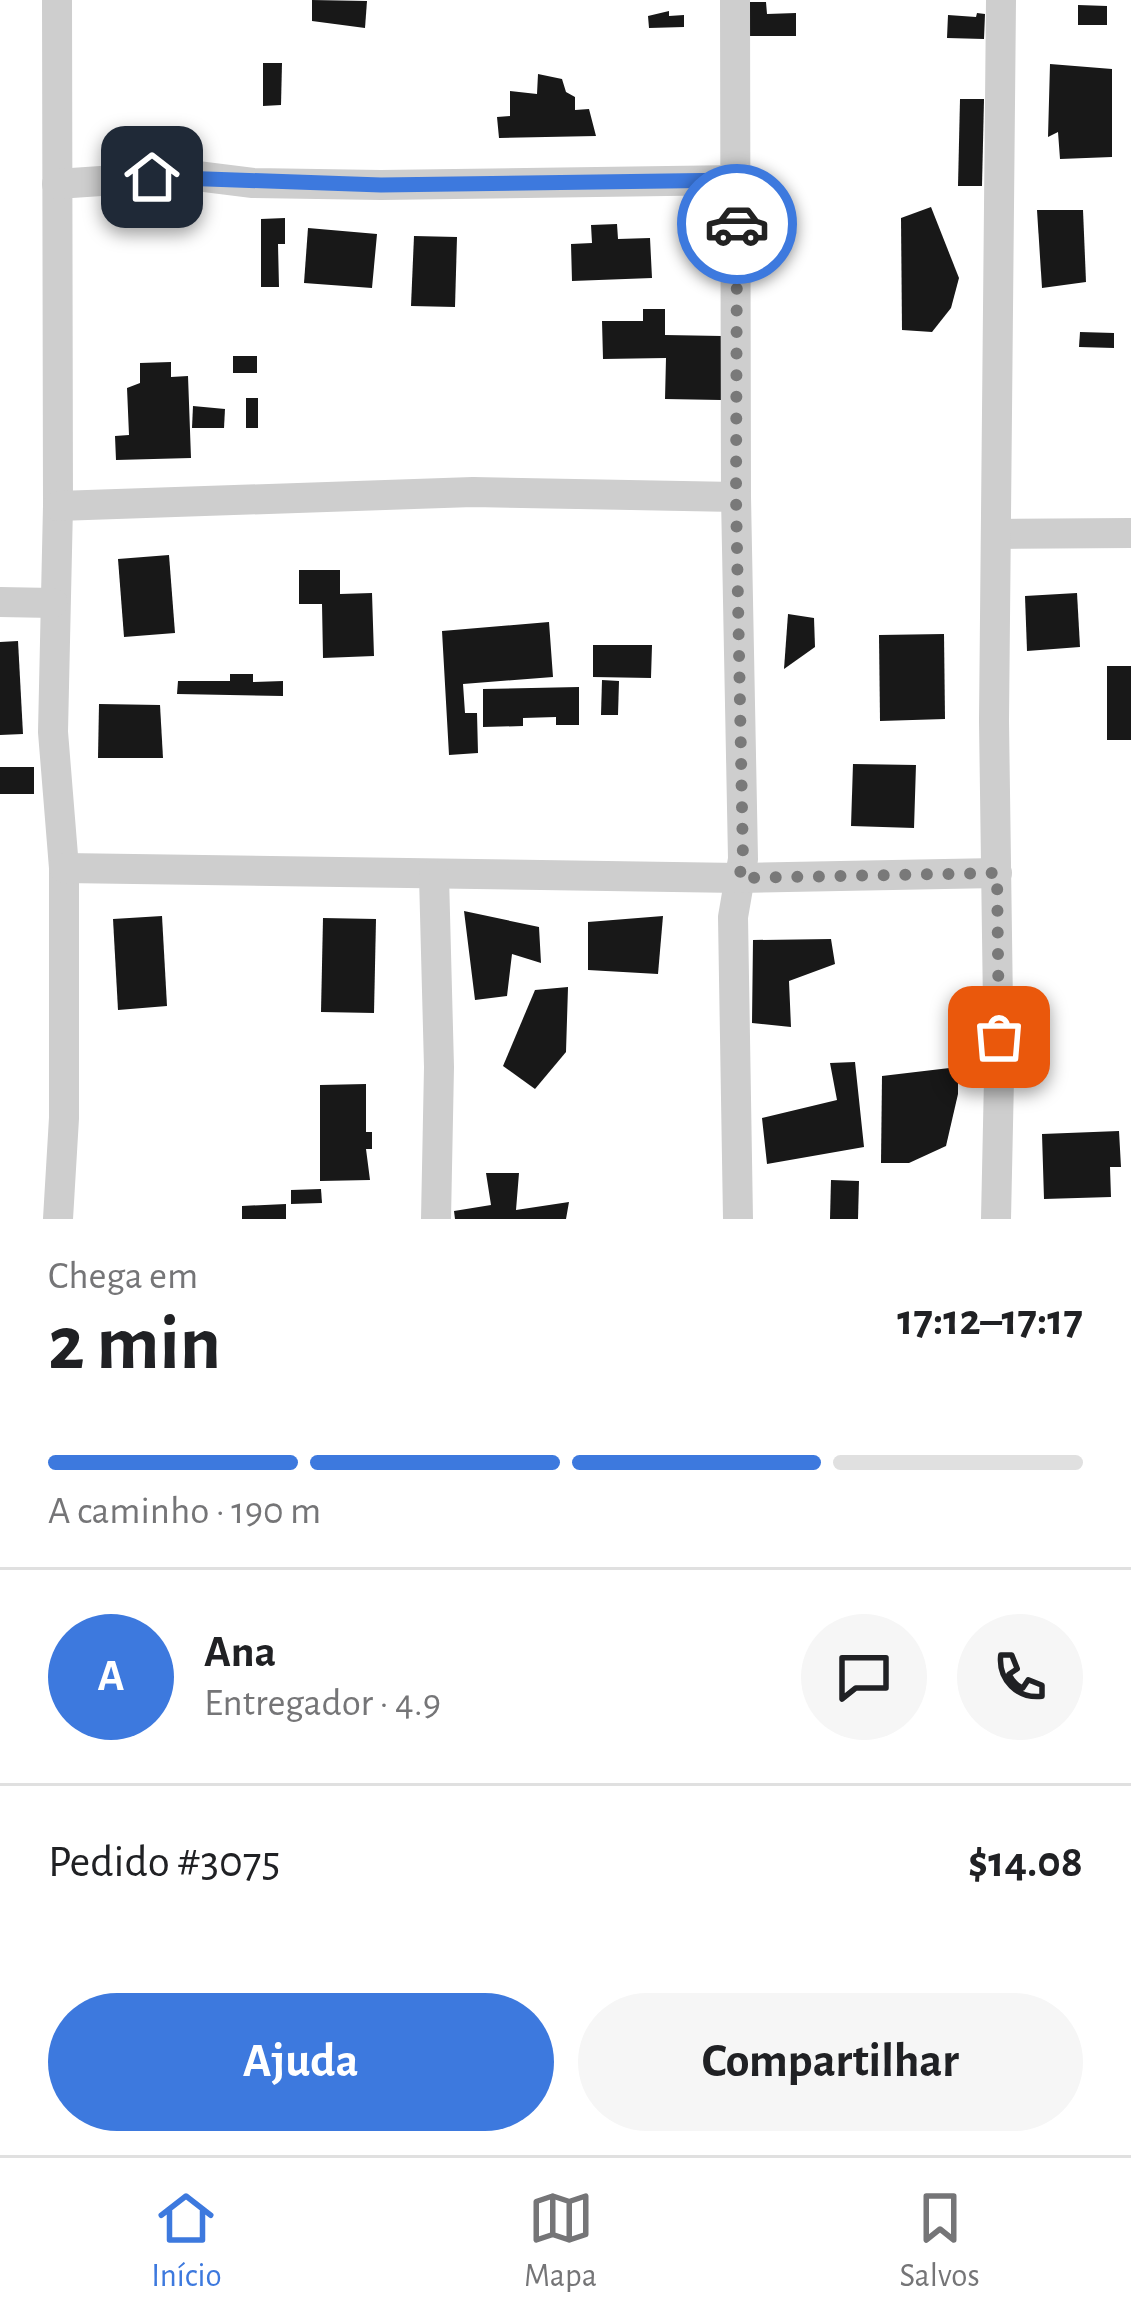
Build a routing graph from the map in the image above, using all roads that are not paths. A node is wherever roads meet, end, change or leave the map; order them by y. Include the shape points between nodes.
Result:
1 (57, 0) edge
2 (735, 0) edge
3 (1001, 0) edge
4 (737, 180) junction
5 (57, 184) junction
6 (736, 497) junction
7 (58, 506) junction
8 (1131, 532) edge
9 (996, 533) junction
10 (0, 602) edge
11 (53, 603) junction
12 (64, 868) junction
13 (997, 873) junction
14 (434, 876) junction
15 (739, 878) junction
16 (58, 1219) edge
17 (436, 1219) edge
18 (738, 1219) edge
19 (996, 1219) edge

1 - 5 street
2 - 4 street
3 - 9 street
4 - 5 street via 359,185 189,175
4 - 6 street
5 - 7 street
6 - 7 street via 473,492
6 - 15 street
7 - 11 street
8 - 9 street
9 - 13 street
10 - 11 street
11 - 12 street via 52,732
12 - 14 street
12 - 16 street
13 - 15 street
13 - 19 street
14 - 15 street
14 - 17 street
15 - 18 street

